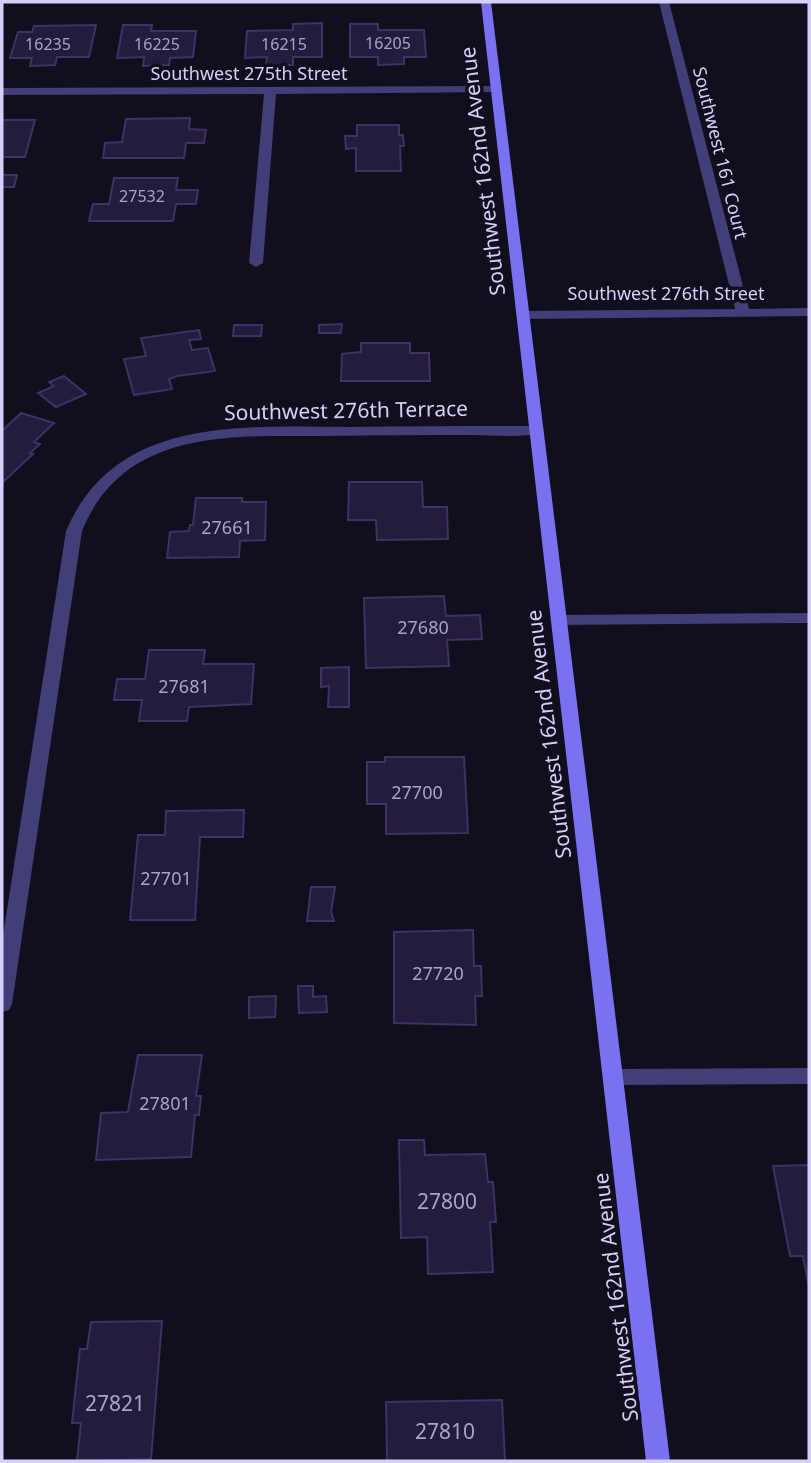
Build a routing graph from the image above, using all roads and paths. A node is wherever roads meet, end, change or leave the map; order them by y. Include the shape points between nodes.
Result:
1 (486, 2) edge
2 (664, 2) edge
3 (496, 90) junction
4 (270, 91) junction
5 (2, 92) edge
6 (256, 263) dead end
7 (809, 312) edge
8 (743, 313) junction
9 (523, 315) junction
10 (537, 430) junction
11 (809, 618) edge
12 (558, 620) junction
13 (2, 1004) edge
14 (809, 1076) edge
15 (612, 1077) junction
16 (658, 1461) edge

1 - 3 street, Southwest 162nd Avenue
2 - 8 street, Southwest 161 Court
3 - 4 street, Southwest 275th Street
3 - 9 street, Southwest 162nd Avenue
4 - 5 street, Southwest 275th Street
4 - 6 street
7 - 8 street, Southwest 276th Street
8 - 9 street, Southwest 276th Street
9 - 10 street, Southwest 162nd Avenue
10 - 12 street, Southwest 162nd Avenue
10 - 13 street, Southwest 276th Terrace via 223,432 179,441 121,467 91,497 74,531
11 - 12 street
12 - 15 street, Southwest 162nd Avenue
14 - 15 street
15 - 16 street, Southwest 162nd Avenue

